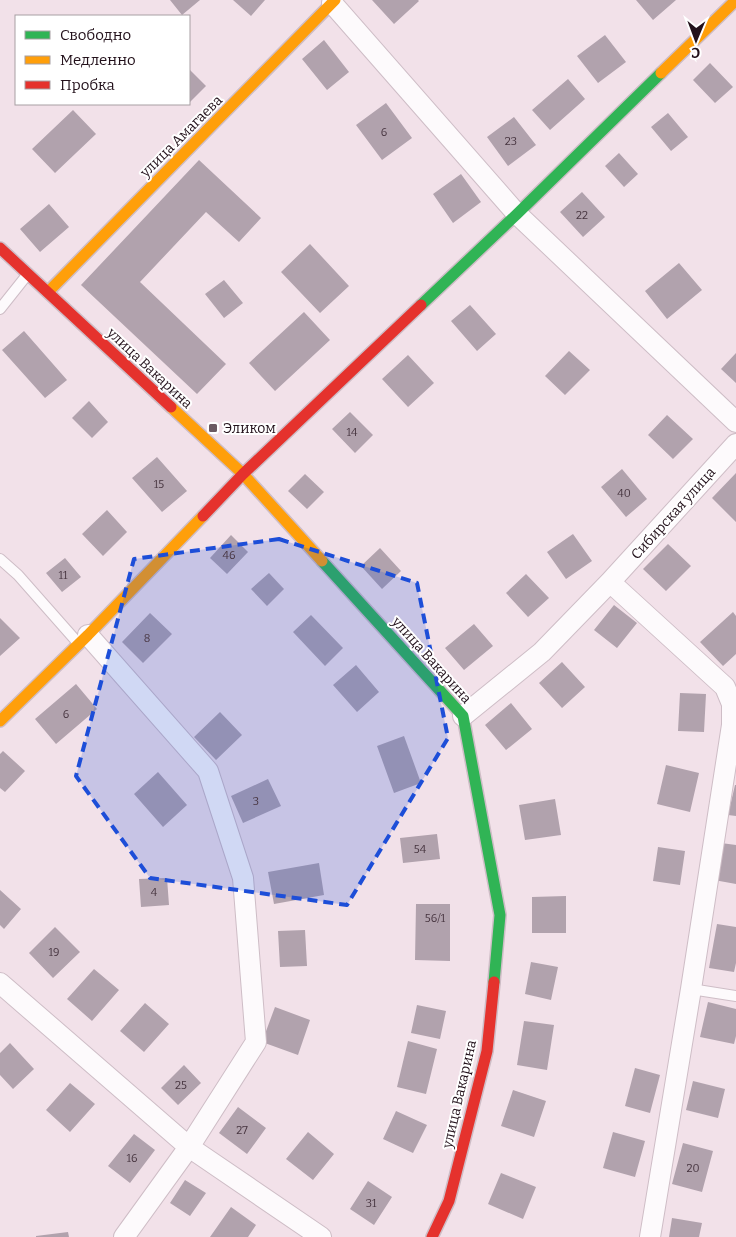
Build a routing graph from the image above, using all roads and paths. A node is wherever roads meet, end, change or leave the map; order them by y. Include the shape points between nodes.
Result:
1 (736, 0) edge
2 (334, 2) edge
3 (517, 214) junction
4 (0, 248) edge
5 (27, 274) junction
6 (48, 292) junction
7 (0, 309) edge
8 (736, 422) edge
9 (736, 444) edge
10 (243, 474) junction
11 (0, 559) edge
12 (610, 582) junction
13 (83, 639) junction
14 (463, 716) junction
15 (0, 721) edge
16 (0, 983) edge
17 (691, 990) junction
18 (736, 996) edge
19 (189, 1147) junction
20 (124, 1237) edge
21 (321, 1237) edge
22 (432, 1237) edge
23 (650, 1237) edge

1 - 3 street
2 - 3 street
2 - 6 street, улица Амагаева
3 - 8 street
3 - 10 street
4 - 5 street, улица Вакарина
5 - 6 street, улица Вакарина
5 - 7 lane
6 - 10 street, улица Вакарина
9 - 12 street, Сибирская улица
10 - 13 street
10 - 14 street, улица Вакарина
11 - 13 lane
12 - 14 street, Сибирская улица via 542,652
12 - 17 street via 725,687 732,704 732,725
13 - 15 street
13 - 19 street via 208,771 243,878 256,1042
14 - 22 street, улица Вакарина via 500,915 487,1051 449,1201
16 - 19 street
17 - 18 lane
17 - 23 street
19 - 20 street
19 - 21 street

